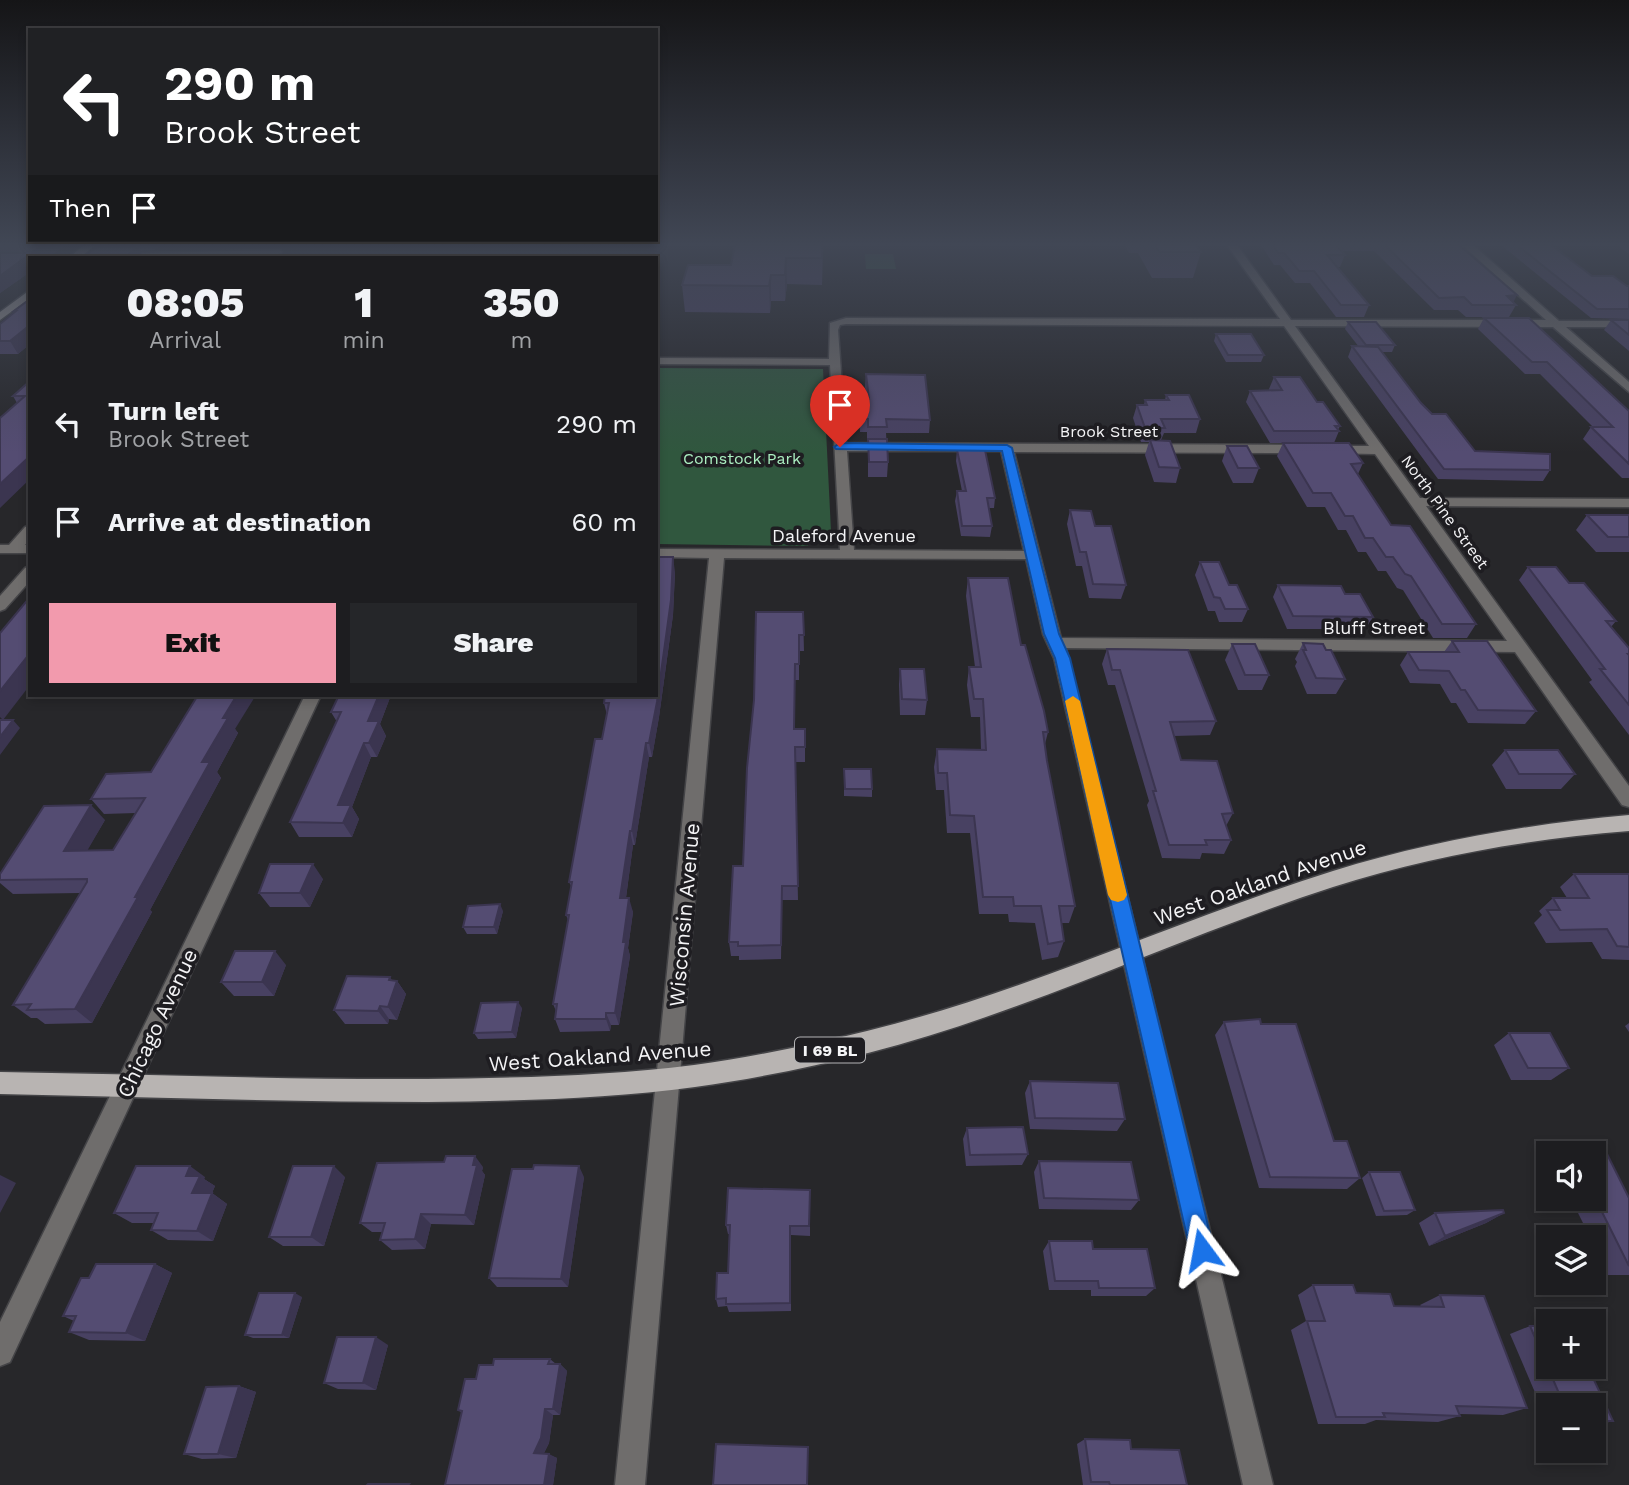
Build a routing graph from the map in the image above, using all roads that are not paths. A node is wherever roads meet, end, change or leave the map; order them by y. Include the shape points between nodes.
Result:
1 (1282, 314) edge
2 (1546, 314) edge
3 (1288, 323) junction
4 (1557, 324) junction
5 (1629, 324) edge
6 (658, 361) edge
7 (835, 362) junction
8 (1629, 388) edge
9 (840, 447) junction
10 (1007, 448) junction
11 (1379, 450) junction
12 (1416, 502) junction
13 (1629, 503) edge
14 (28, 532) edge
15 (7, 549) edge
16 (28, 549) edge
17 (658, 553) edge
18 (717, 553) junction
19 (847, 554) junction
20 (1031, 555) junction
21 (28, 573) edge
22 (0, 606) edge
23 (1057, 643) junction
24 (1522, 647) junction
25 (312, 697) edge
26 (1629, 800) edge
27 (1629, 823) edge
28 (1131, 953) junction
29 (668, 1080) junction
30 (0, 1083) edge
31 (127, 1085) junction
32 (0, 1352) edge
33 (630, 1485) edge
34 (1258, 1485) edge

1 - 3 street, North Pine Street
2 - 4 street
3 - 4 street
3 - 7 street via 835,323
3 - 11 street, North Pine Street
4 - 5 street
4 - 8 street
6 - 7 street
7 - 9 street
9 - 10 street, Brook Street
9 - 19 street
10 - 11 street, Brook Street
10 - 20 street
11 - 12 street, North Pine Street
12 - 13 street
12 - 24 street, North Pine Street
14 - 15 street
15 - 16 street
17 - 18 street, Daleford Avenue
18 - 19 street, Daleford Avenue
18 - 29 street, Wisconsin Avenue
19 - 20 street, Daleford Avenue
20 - 23 street
21 - 22 street
23 - 24 street, Bluff Street
23 - 28 street
24 - 26 street, North Pine Street
25 - 31 street, Chicago Avenue
27 - 28 main road, West Oakland Avenue / I 69 BL via 1485,839 1396,861
28 - 29 main road, West Oakland Avenue / I 69 BL via 981,1011 873,1041 761,1066
28 - 34 street
29 - 31 main road, West Oakland Avenue / I 69 BL via 438,1090
29 - 33 street, Wisconsin Avenue
30 - 31 main road, West Oakland Avenue / I 69 BL
31 - 32 street, Chicago Avenue

